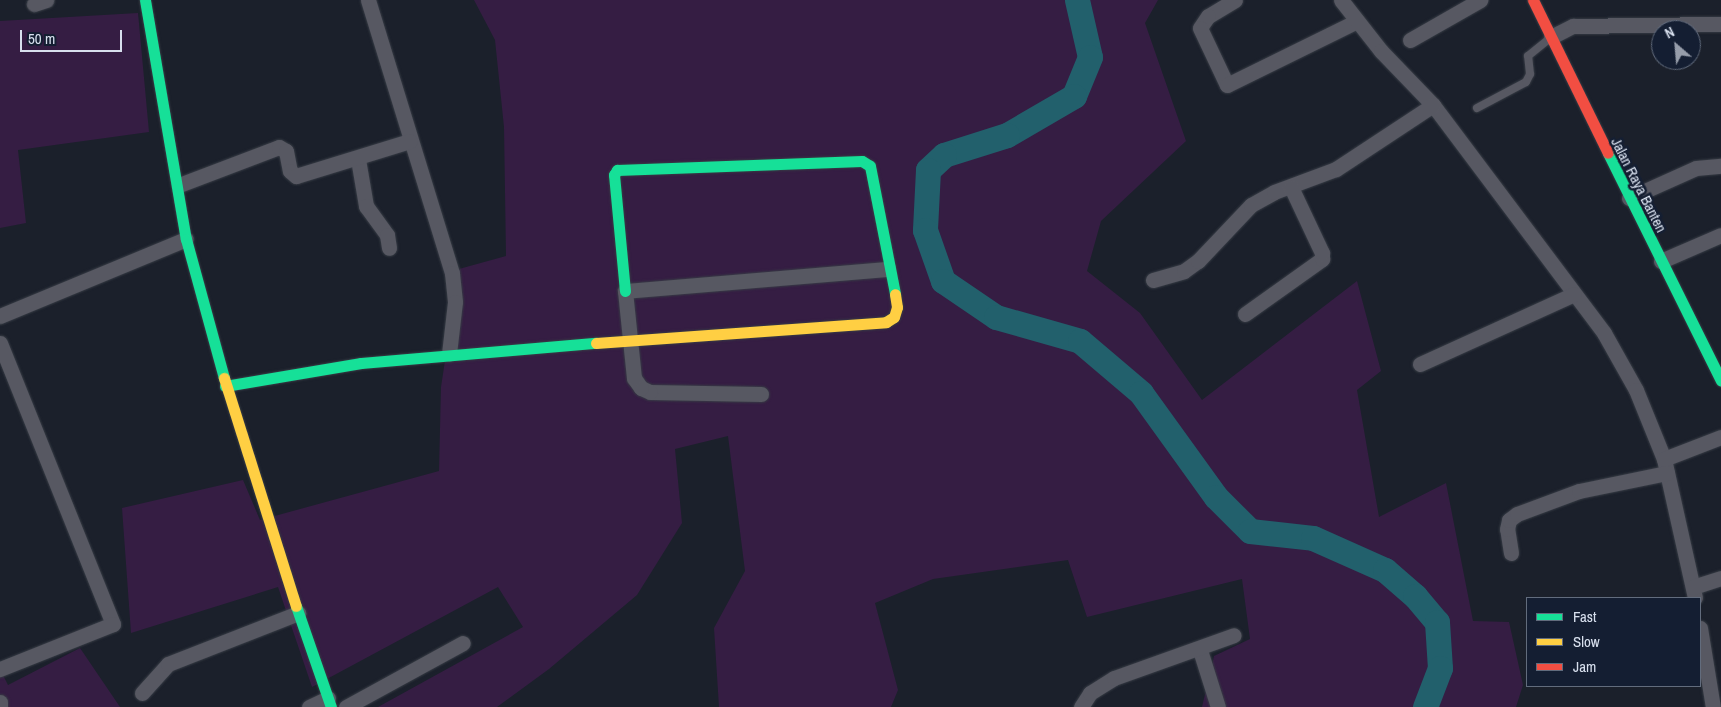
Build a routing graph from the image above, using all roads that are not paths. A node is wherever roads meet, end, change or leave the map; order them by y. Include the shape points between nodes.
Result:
1 (145, 0) edge
2 (368, 0) edge
3 (1235, 0) edge
4 (1341, 0) edge
5 (1480, 0) edge
6 (1533, 0) edge
7 (1357, 21) junction
8 (1721, 24) edge
9 (1551, 37) junction
10 (1410, 40) dead end
11 (1434, 105) junction
12 (1477, 108) dead end
13 (410, 140) junction
14 (358, 159) junction
15 (1721, 166) edge
16 (179, 185) junction
17 (1291, 188) junction
18 (1629, 198) junction
19 (1721, 235) edge
20 (186, 239) junction
21 (389, 248) dead end
22 (1661, 261) junction
23 (888, 269) junction
24 (1153, 280) dead end
25 (626, 292) junction
26 (1574, 294) junction
27 (1245, 314) dead end
28 (0, 316) edge
29 (630, 341) junction
30 (0, 343) edge
31 (449, 354) junction
32 (1420, 364) dead end
33 (1721, 381) edge
34 (225, 386) junction
35 (761, 394) dead end
36 (1721, 437) edge
37 (1665, 466) junction
38 (1511, 553) dead end
39 (1721, 578) edge
40 (1694, 593) edge
41 (298, 612) junction
42 (1701, 634) edge
43 (1234, 635) dead end
44 (463, 643) dead end
45 (1200, 650) junction
46 (0, 669) edge
47 (142, 693) dead end
48 (0, 702) edge
49 (329, 703) edge
50 (0, 707) edge
51 (309, 707) edge
52 (346, 707) edge
53 (1081, 707) edge
54 (1218, 707) edge
55 (1714, 707) edge

1 - 16 street
2 - 13 street via 387,54
3 - 7 street via 1200,24 1227,85
4 - 7 street
5 - 10 street
6 - 9 street, Jalan Raya Banten
7 - 11 street
8 - 9 street via 1573,26
9 - 12 lane via 1528,56 1530,74 1526,82
9 - 18 street, Jalan Raya Banten
11 - 17 street via 1336,169
11 - 26 street
13 - 14 street
13 - 31 street via 452,273 455,302
14 - 16 street via 296,176 290,170 286,152 279,147
14 - 21 street via 366,206 387,235
15 - 18 street via 1696,168
16 - 20 street
17 - 24 street via 1274,192 1251,205 1214,245 1184,271
17 - 27 street via 1322,259
18 - 22 street, Jalan Raya Banten
19 - 22 street
20 - 28 street
20 - 34 street
22 - 33 street, Jalan Raya Banten
23 - 25 street
23 - 25 street via 873,175 870,166 862,161 622,168 614,175
23 - 29 street via 897,307 894,317 886,322
25 - 29 street
26 - 32 street
26 - 37 street via 1604,334 1636,390
29 - 31 street
29 - 35 street via 634,378 650,392
30 - 46 street via 112,624
31 - 34 street via 361,363
34 - 41 street
36 - 37 street
37 - 38 street via 1579,491 1517,514 1509,520 1507,528
37 - 40 street
39 - 40 street
41 - 47 street via 168,664
41 - 49 street
42 - 55 street
43 - 45 street
44 - 52 street
45 - 53 street via 1114,678 1090,693
45 - 54 street
48 - 50 street
49 - 51 street

